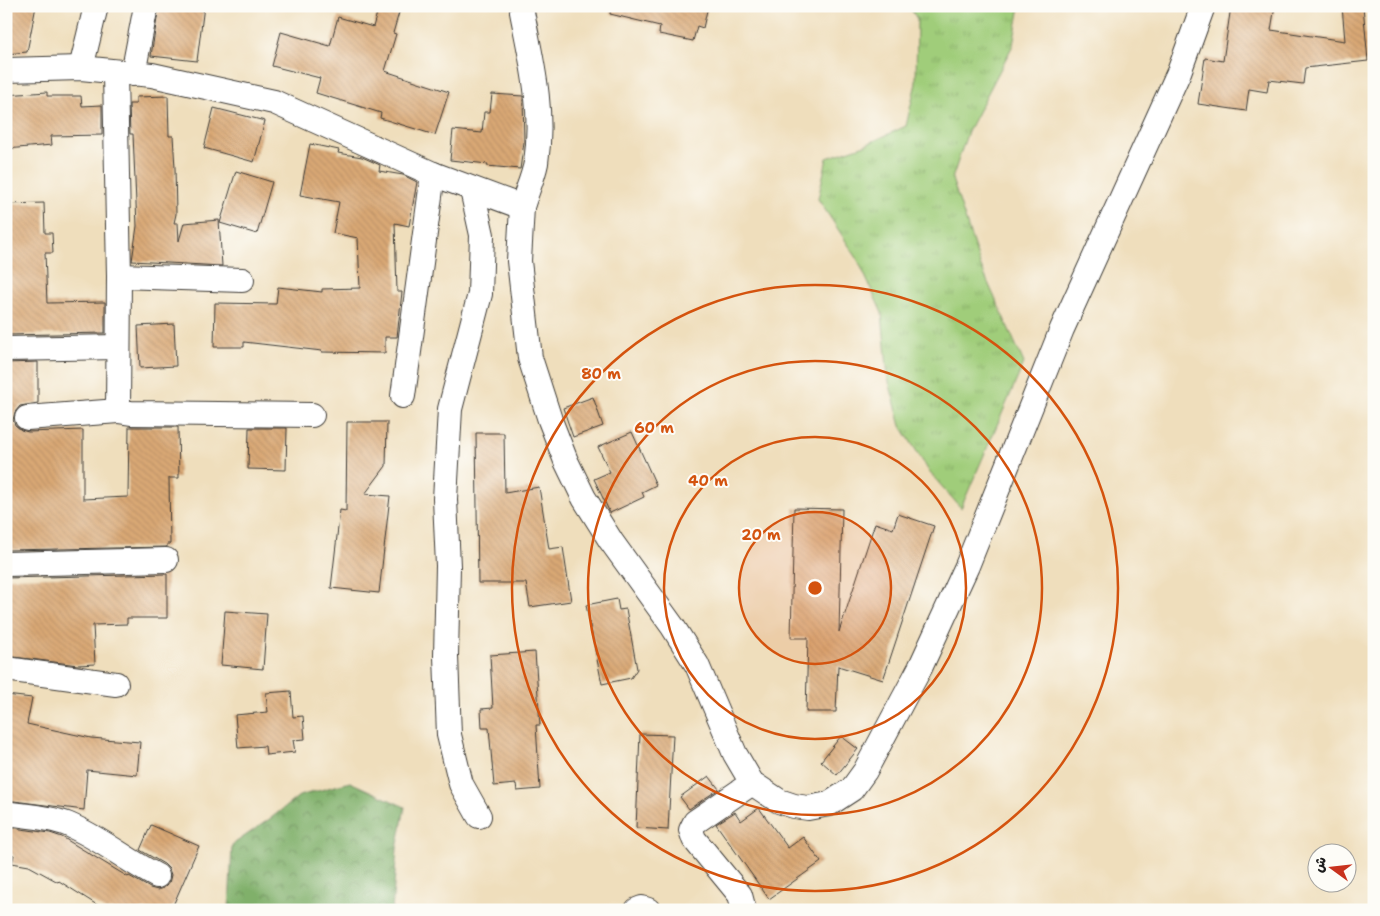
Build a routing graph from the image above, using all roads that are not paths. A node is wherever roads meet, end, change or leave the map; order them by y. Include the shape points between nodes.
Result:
1 (96, 6) edge
2 (146, 6) edge
3 (523, 6) edge
4 (1203, 6) edge
5 (81, 68) junction
6 (6, 70) edge
7 (124, 73) junction
8 (433, 174) junction
9 (472, 190) junction
10 (522, 207) junction
11 (119, 276) junction
12 (242, 280) dead end
13 (118, 347) junction
14 (6, 349) edge
15 (403, 396) dead end
16 (118, 411) junction
17 (312, 415) dead end
18 (27, 418) dead end
19 (166, 560) dead end
20 (6, 564) edge
21 (6, 669) edge
22 (116, 684) dead end
23 (752, 783) junction
24 (6, 813) edge
25 (479, 816) dead end
26 (157, 876) dead end
27 (637, 910) edge
28 (648, 910) edge
29 (744, 910) edge

1 - 5 street
2 - 7 street
3 - 10 street via 537,88 538,130 536,165
4 - 23 street via 1179,72 1062,329 967,566 920,668 865,772 852,789 829,804 808,808 779,801
5 - 6 street
5 - 7 street
7 - 8 street via 274,102
7 - 11 street
8 - 9 street
8 - 15 street
9 - 10 street
9 - 25 street via 482,235 480,294 450,409 445,499 448,566 446,656 449,735 461,784
10 - 23 street via 519,261 530,358 559,444 584,498 606,534 697,664 735,754
11 - 12 street
11 - 13 street
13 - 14 street
13 - 16 street
16 - 17 street
16 - 18 street
19 - 20 street
21 - 22 street
23 - 29 street via 695,822 691,830 694,839 740,895
24 - 26 street via 65,823
27 - 28 street

